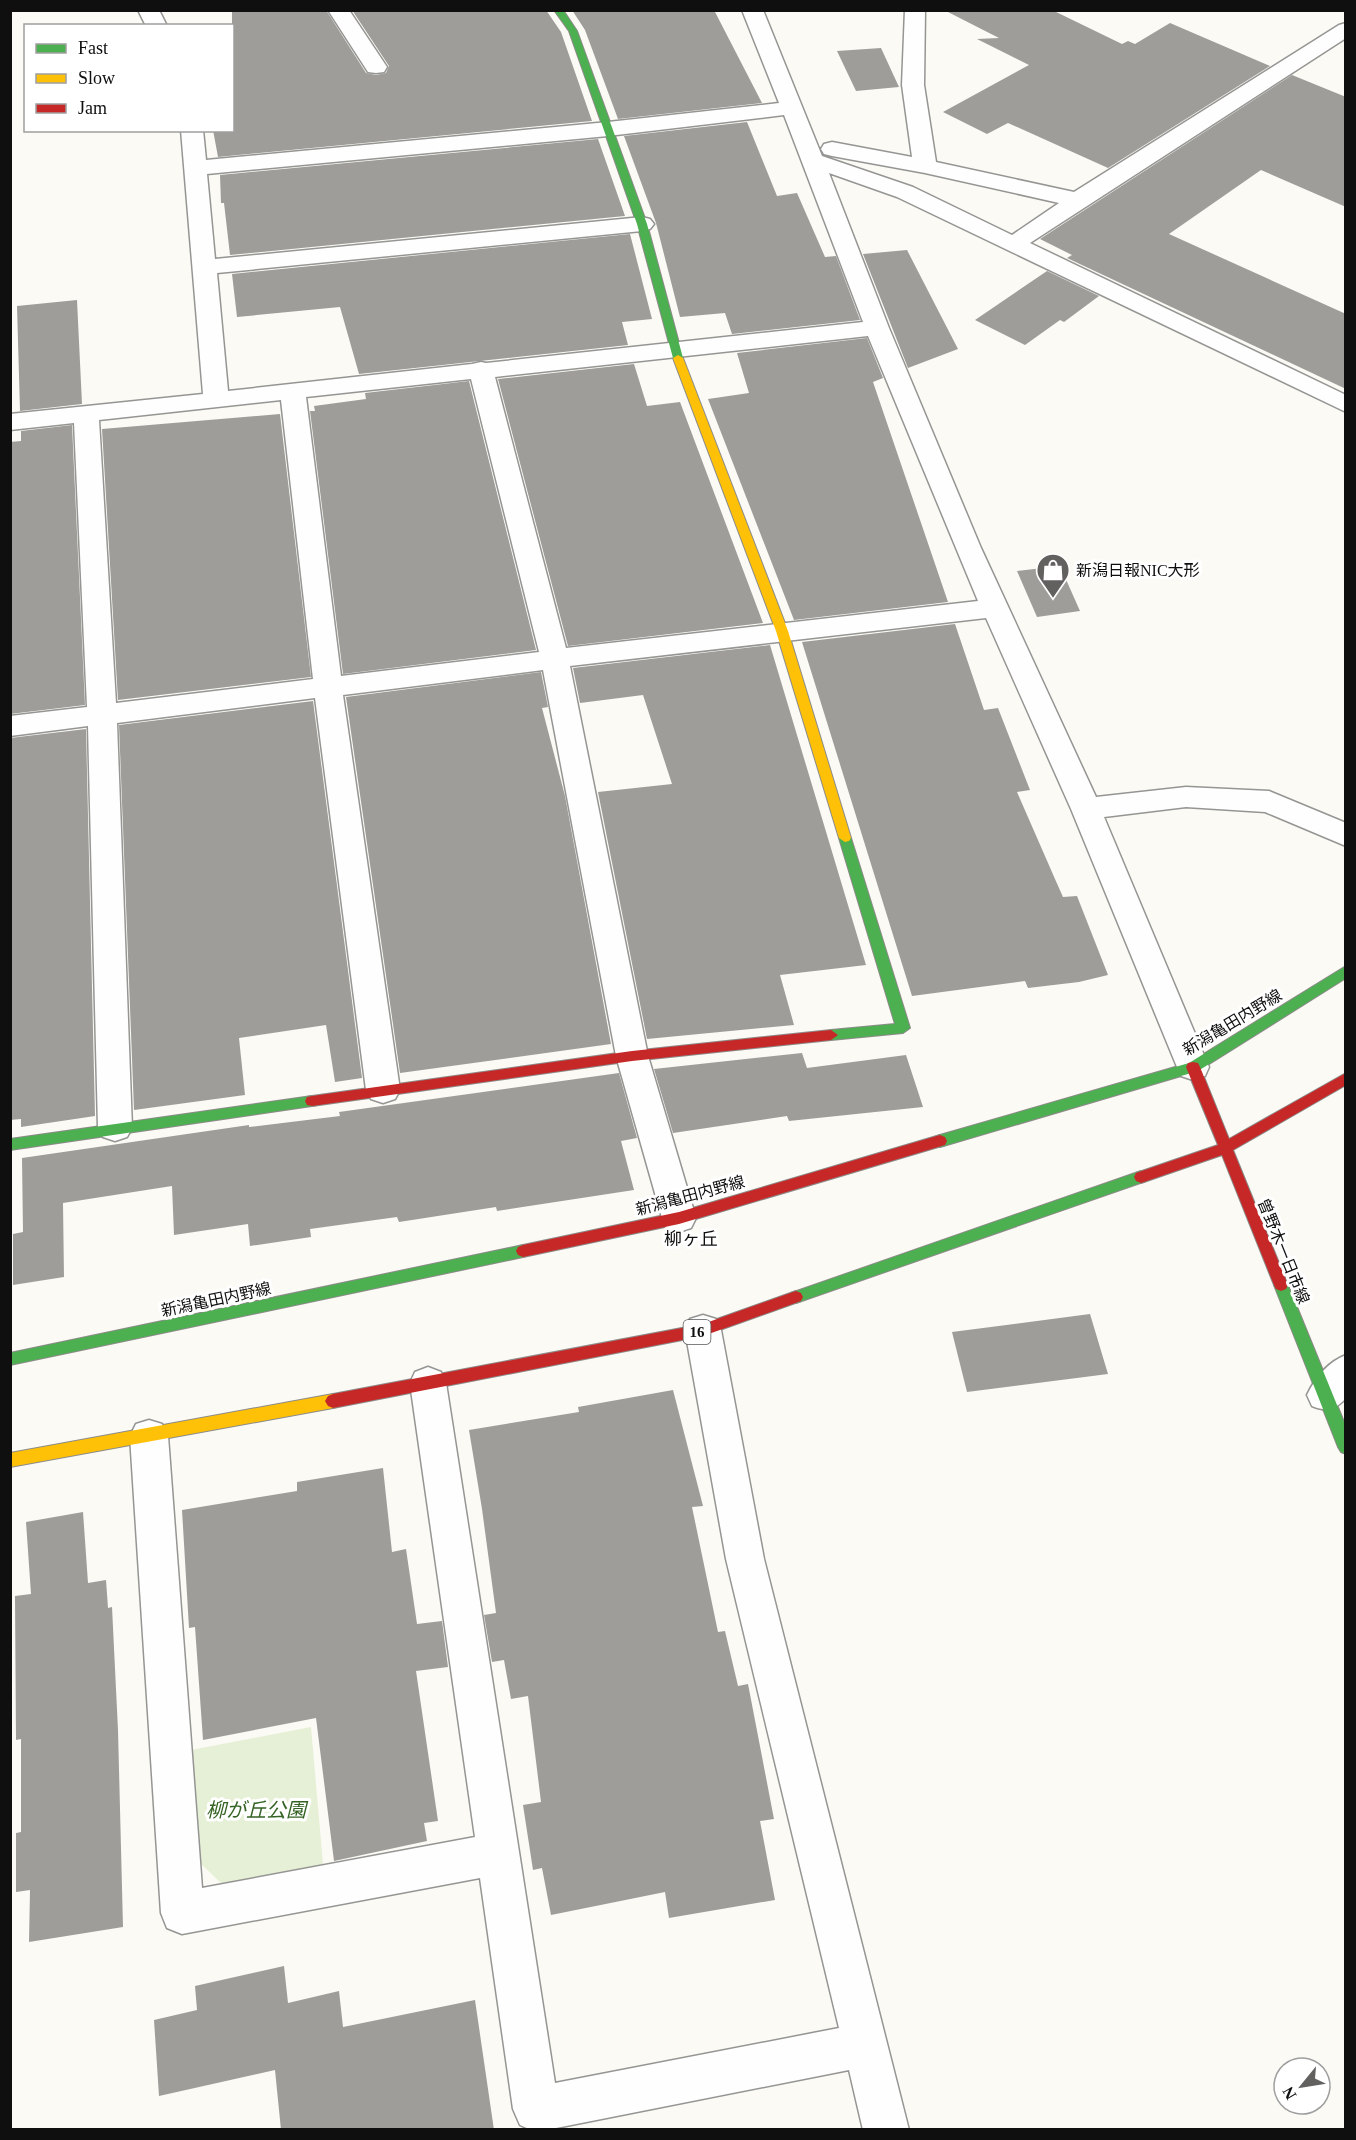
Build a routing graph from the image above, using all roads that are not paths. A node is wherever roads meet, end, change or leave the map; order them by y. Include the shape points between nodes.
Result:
1 (148, 10) edge
2 (338, 10) edge
3 (558, 10) edge
4 (752, 10) edge
5 (915, 10) edge
6 (156, 24) edge
7 (1346, 29) edge
8 (376, 67) dead end
9 (792, 108) junction
10 (608, 129) junction
11 (192, 132) edge
12 (810, 152) junction
13 (925, 166) junction
14 (194, 168) junction
15 (1078, 200) junction
16 (642, 224) junction
17 (1012, 245) junction
18 (204, 267) junction
19 (877, 328) junction
20 (674, 348) junction
21 (481, 369) junction
22 (293, 391) junction
23 (216, 400) junction
24 (1346, 405) edge
25 (86, 415) junction
26 (10, 422) edge
27 (994, 608) junction
28 (782, 631) junction
29 (555, 660) junction
30 (327, 688) junction
31 (102, 716) junction
32 (10, 726) edge
33 (1086, 809) junction
34 (1346, 835) edge
35 (1346, 971) edge
36 (632, 1056) junction
37 (1193, 1067) junction
38 (1346, 1078) edge
39 (383, 1090) junction
40 (115, 1128) junction
41 (10, 1145) edge
42 (1225, 1148) junction
43 (679, 1218) junction
44 (704, 1330) junction
45 (10, 1359) edge
46 (428, 1383) junction
47 (1335, 1383) edge
48 (149, 1436) junction
49 (1346, 1447) edge
50 (10, 1460) edge
51 (497, 1854) junction
52 (865, 2045) junction
53 (886, 2130) edge

1 - 6 street
2 - 8 street
3 - 10 main road via 573,31
4 - 9 street
5 - 13 street via 913,85
7 - 15 street
9 - 10 street
9 - 12 street
10 - 14 street
10 - 16 main road
11 - 14 street
12 - 13 street
12 - 17 street via 905,192
12 - 19 street
13 - 15 street
14 - 18 street
15 - 17 street
16 - 18 street
16 - 20 main road
17 - 24 street
18 - 23 street
19 - 20 street
19 - 27 street
20 - 21 street
20 - 28 main road
21 - 22 street
21 - 29 street
22 - 23 street
22 - 30 street
23 - 25 street
25 - 26 street
25 - 31 street
27 - 28 street
27 - 33 street
28 - 29 street
28 - 36 main road via 903,1028
29 - 30 street
29 - 36 street
30 - 31 street
30 - 39 street
31 - 32 street
31 - 40 street
33 - 34 street via 1186,797 1269,802
33 - 37 street
35 - 37 main road, 新潟亀田内野線
36 - 39 main road
36 - 43 street
37 - 42 main road, 曽野木一日市線
37 - 43 main road, 新潟亀田内野線
38 - 42 main road, 16
39 - 40 main road
40 - 41 main road
42 - 44 main road, 16
42 - 47 main road, 曽野木一日市線
43 - 45 main road, 新潟亀田内野線
44 - 46 main road, 16
44 - 52 street via 745,1559
46 - 48 main road, 16
46 - 51 street
47 - 49 main road, 曽野木一日市線
48 - 50 main road, 16
48 - 51 street via 182,1913
51 - 52 street via 536,2109
52 - 53 street

